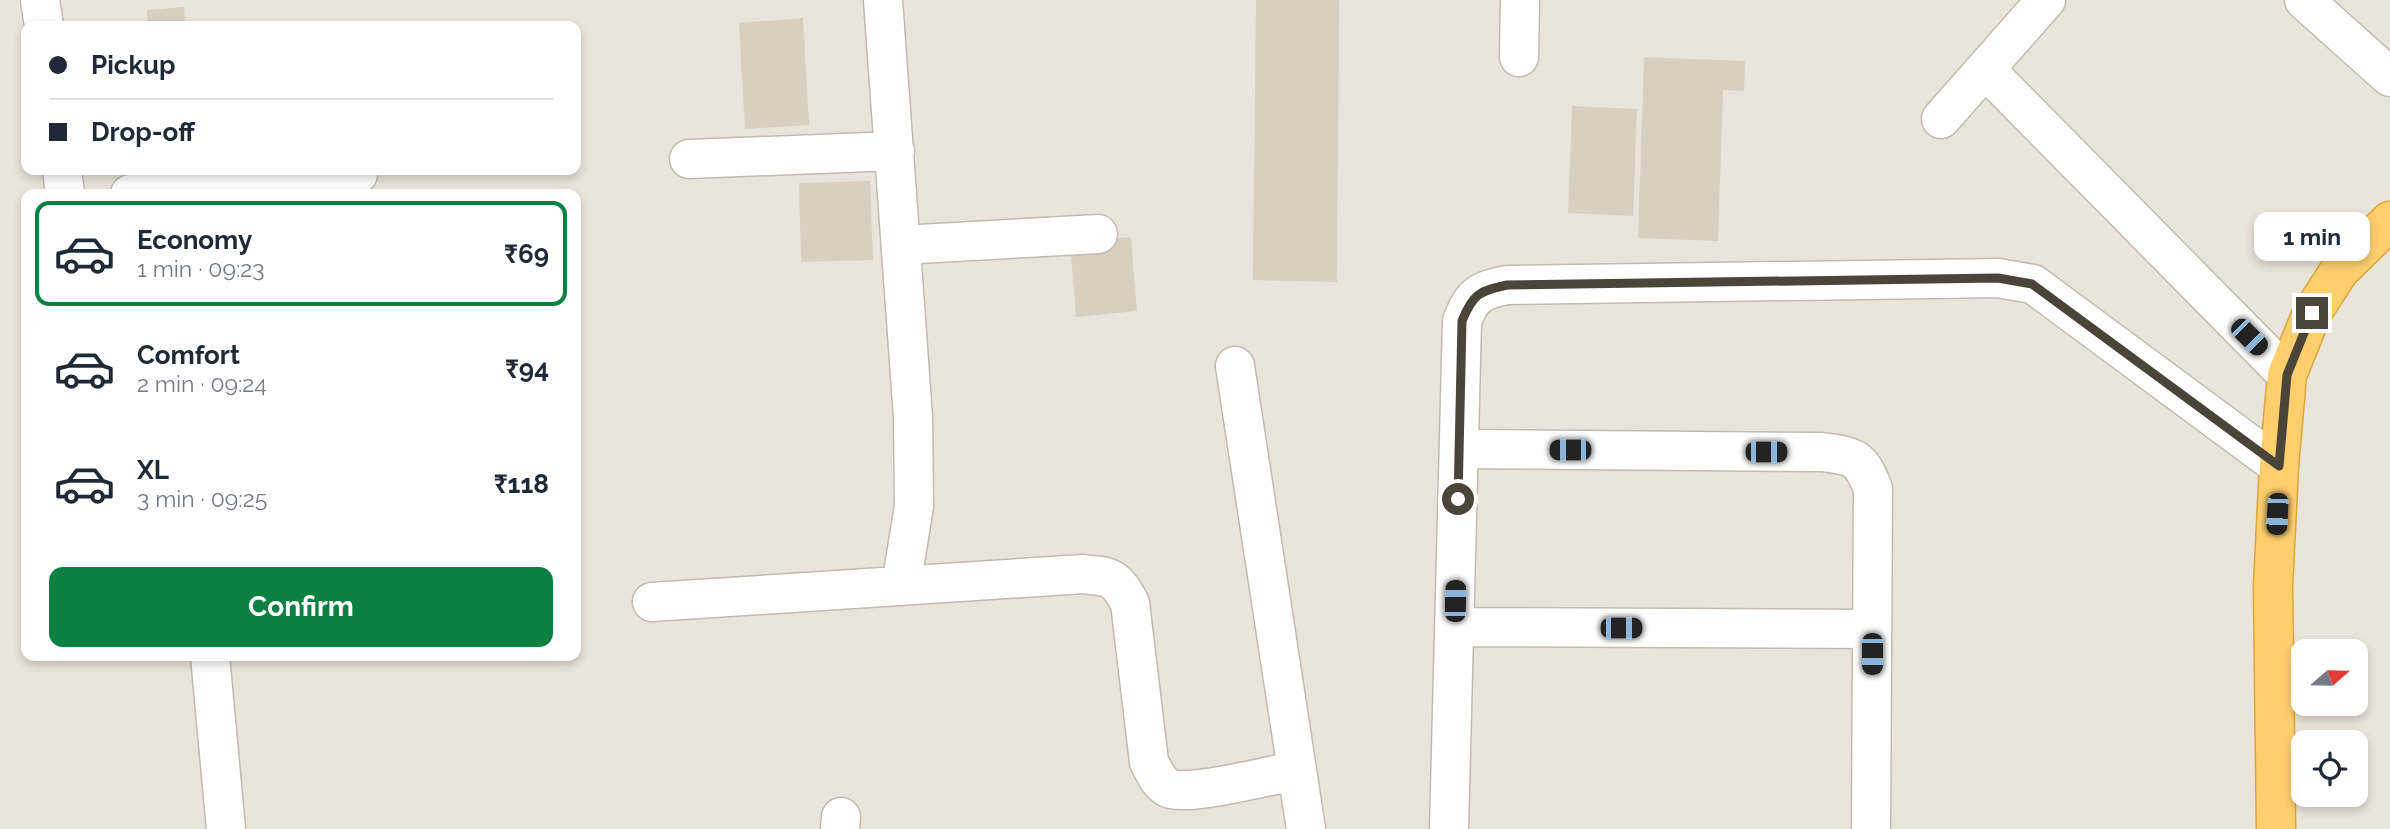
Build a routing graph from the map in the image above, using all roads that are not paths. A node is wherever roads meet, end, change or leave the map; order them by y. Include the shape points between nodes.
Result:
1 (40, 0) edge
2 (883, 0) edge
3 (1520, 0) edge
4 (2046, 0) edge
5 (2304, 0) edge
6 (43, 21) edge
7 (1519, 57) dead end
8 (1985, 69) junction
9 (2390, 77) edge
10 (1941, 118) dead end
11 (895, 151) junction
12 (689, 159) dead end
13 (347, 175) edge
14 (187, 189) edge
15 (2390, 220) edge
16 (1098, 234) dead end
17 (901, 245) junction
18 (1235, 366) dead end
19 (2287, 375) junction
20 (1459, 449) junction
21 (2279, 466) junction
22 (901, 586) junction
23 (652, 602) dead end
24 (1454, 626) junction
25 (1872, 629) junction
26 (210, 661) edge
27 (1297, 770) junction
28 (226, 829) edge
29 (1306, 829) edge
30 (1449, 829) edge
31 (1871, 829) edge
32 (2276, 829) edge

1 - 6 street
2 - 11 street
3 - 7 street
4 - 8 street
5 - 9 street
8 - 10 street
8 - 19 street
11 - 12 street
11 - 17 street
13 - 14 street
15 - 19 highway via 2339,271 2312,313
16 - 17 street
17 - 22 street via 914,506
18 - 27 street
19 - 21 highway
20 - 21 street via 1462,321 1468,305 1483,290 1507,285 1998,278 2032,284
20 - 24 street
20 - 25 street via 1846,455 1865,468 1873,489
21 - 32 highway via 2273,586
22 - 23 street
22 - 27 street via 1083,574 1118,582 1130,603 1149,762 1159,780 1170,789 1191,790
24 - 25 street
24 - 30 street
25 - 31 street
26 - 28 street
27 - 29 street

